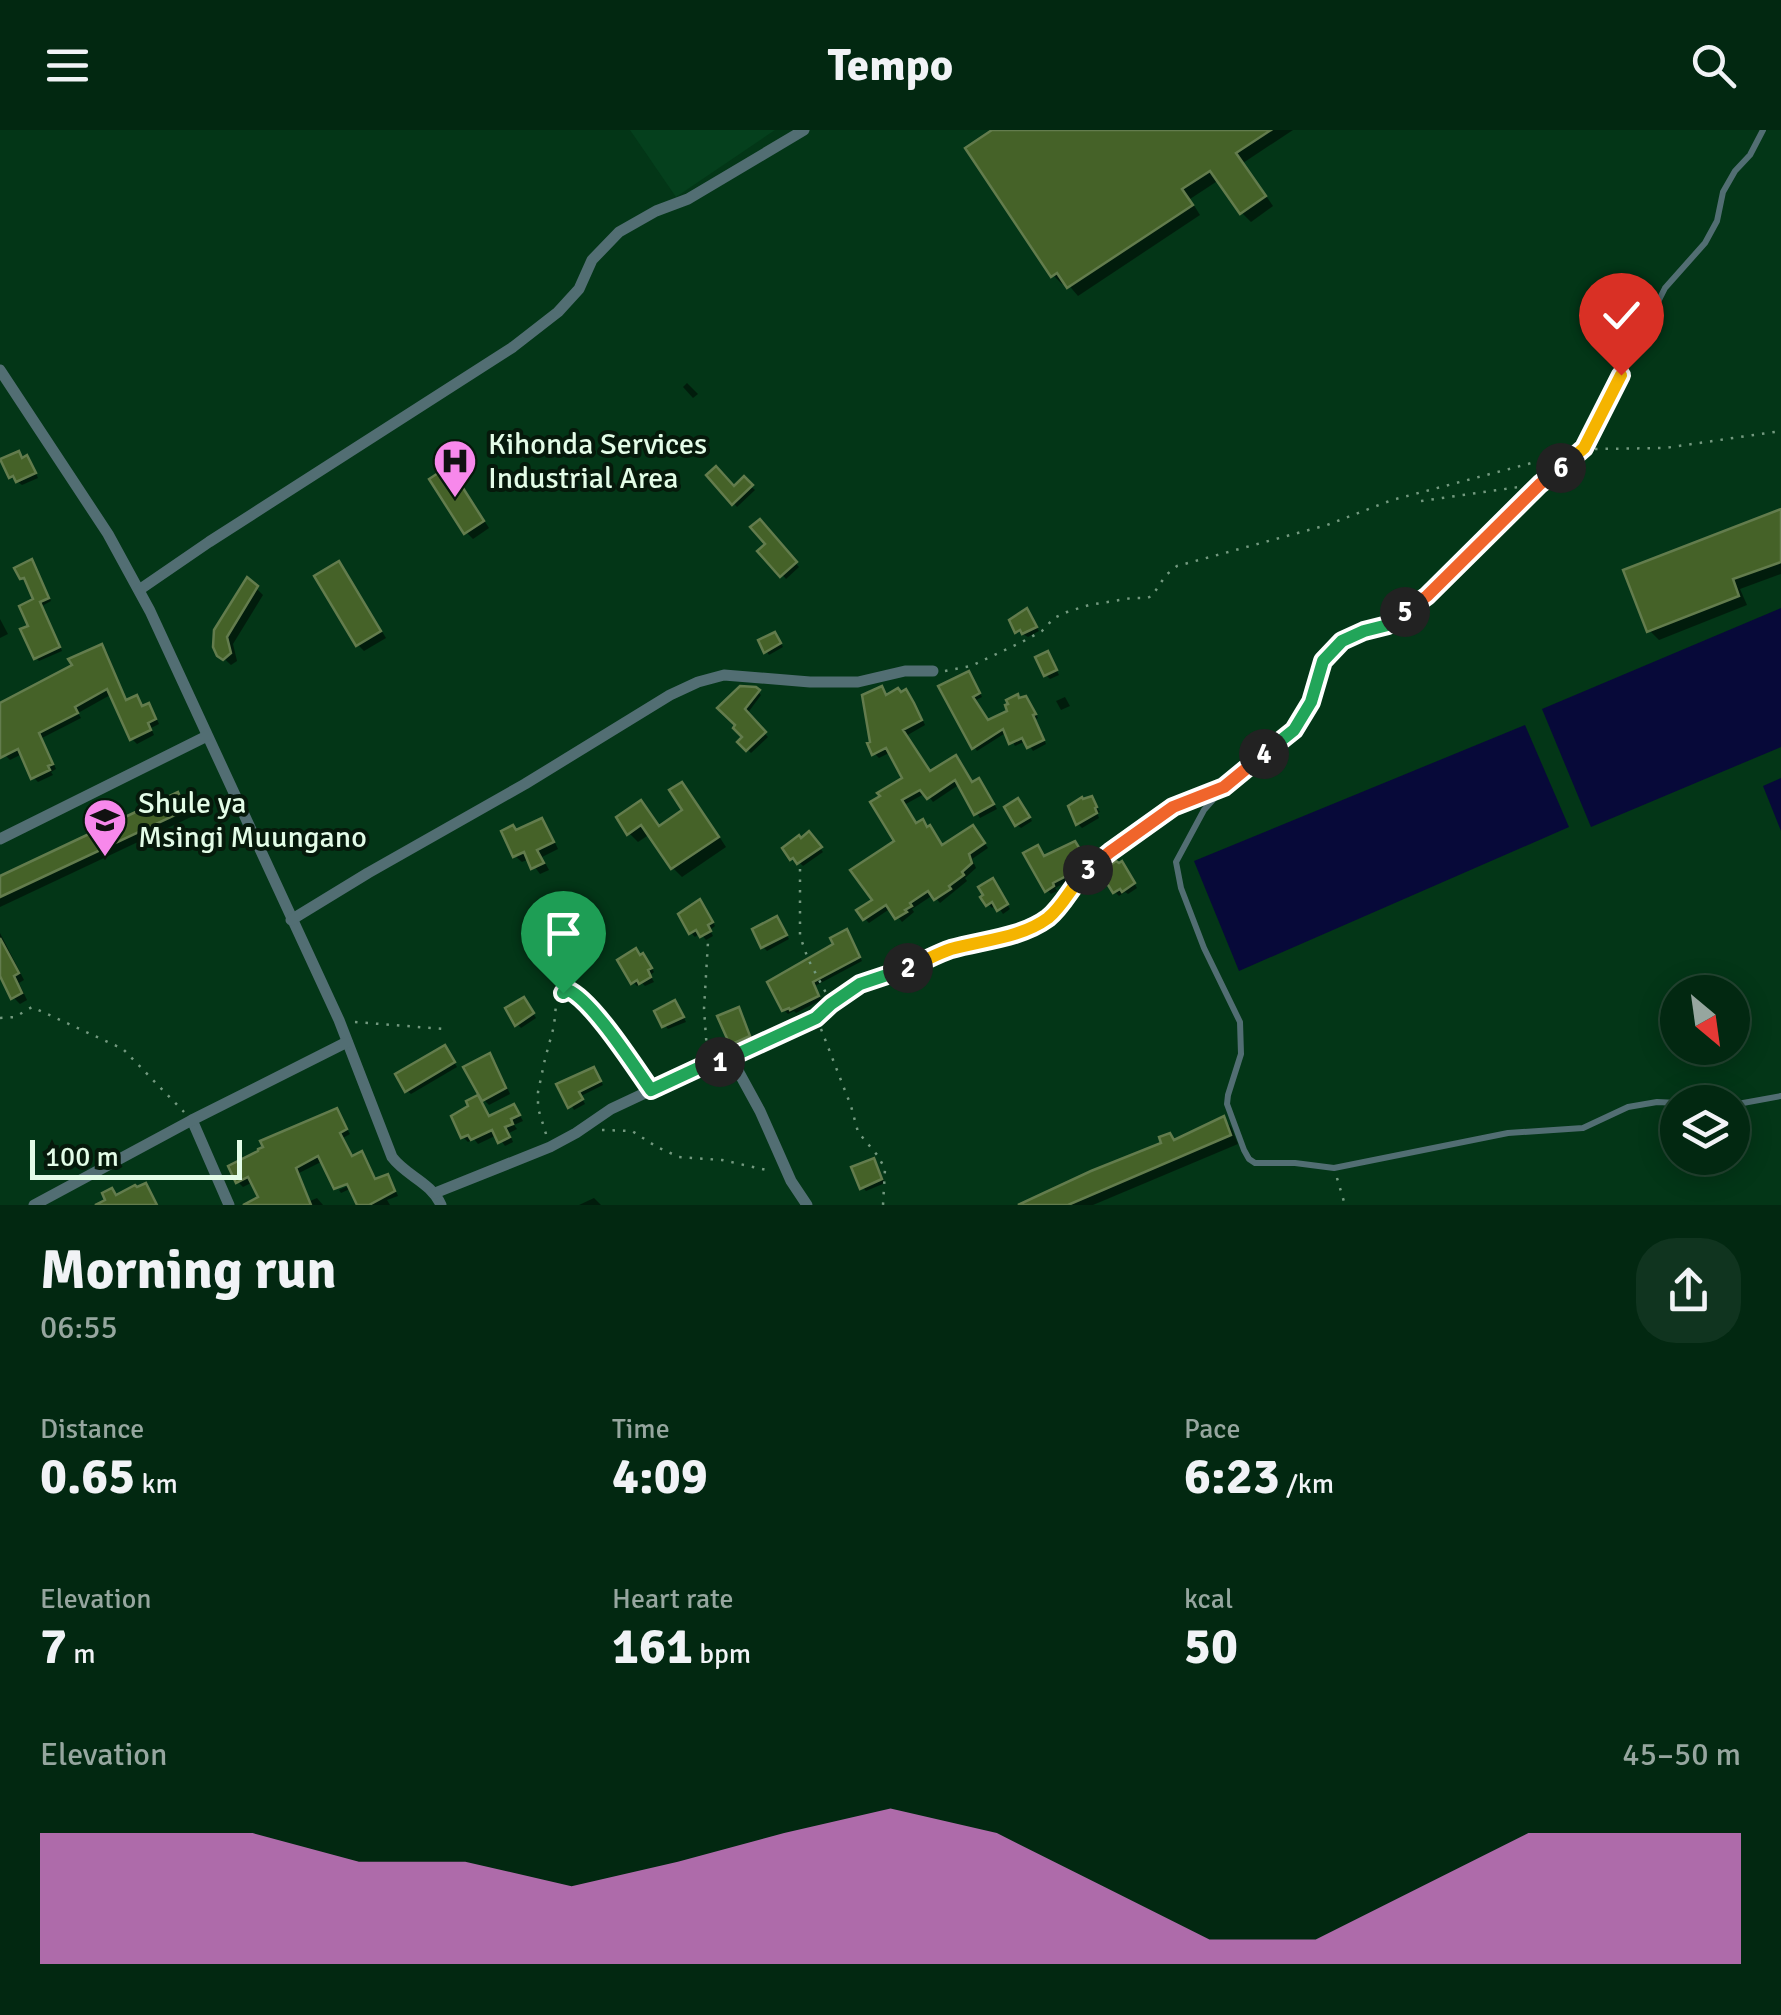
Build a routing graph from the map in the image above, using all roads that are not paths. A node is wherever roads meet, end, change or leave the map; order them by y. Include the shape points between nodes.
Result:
1 (804, 130) edge
2 (1763, 130) edge
3 (0, 370) edge
4 (139, 590) junction
5 (933, 671) road end
6 (207, 736) junction
7 (1224, 787) junction
8 (0, 839) edge
9 (291, 920) junction
10 (347, 1042) junction
11 (731, 1058) junction
12 (1781, 1096) edge
13 (1750, 1101) edge
14 (1660, 1102) edge
15 (192, 1120) junction
16 (438, 1199) edge
17 (34, 1205) edge
18 (229, 1205) edge
19 (807, 1205) edge

1 - 4 street via 688,200 619,232 592,260 569,300 514,347
2 - 7 lane via 1723,192 1705,243 1665,288 1584,448 1427,596 1388,625 1342,641 1323,661 1294,730
3 - 4 street
4 - 6 street
5 - 9 street via 858,682 724,675 698,682
6 - 8 street
6 - 9 street
7 - 11 street via 1173,807 1110,852 1040,923 860,984 816,1018
7 - 14 lane via 1176,862 1204,948 1240,1022 1241,1054 1228,1108 1252,1161 1334,1168 1508,1133 1582,1128 1628,1107
9 - 10 street
10 - 15 street
10 - 16 street via 392,1156
11 - 16 street via 610,1109 550,1147
11 - 19 street
12 - 13 lane
15 - 17 street
15 - 18 street

